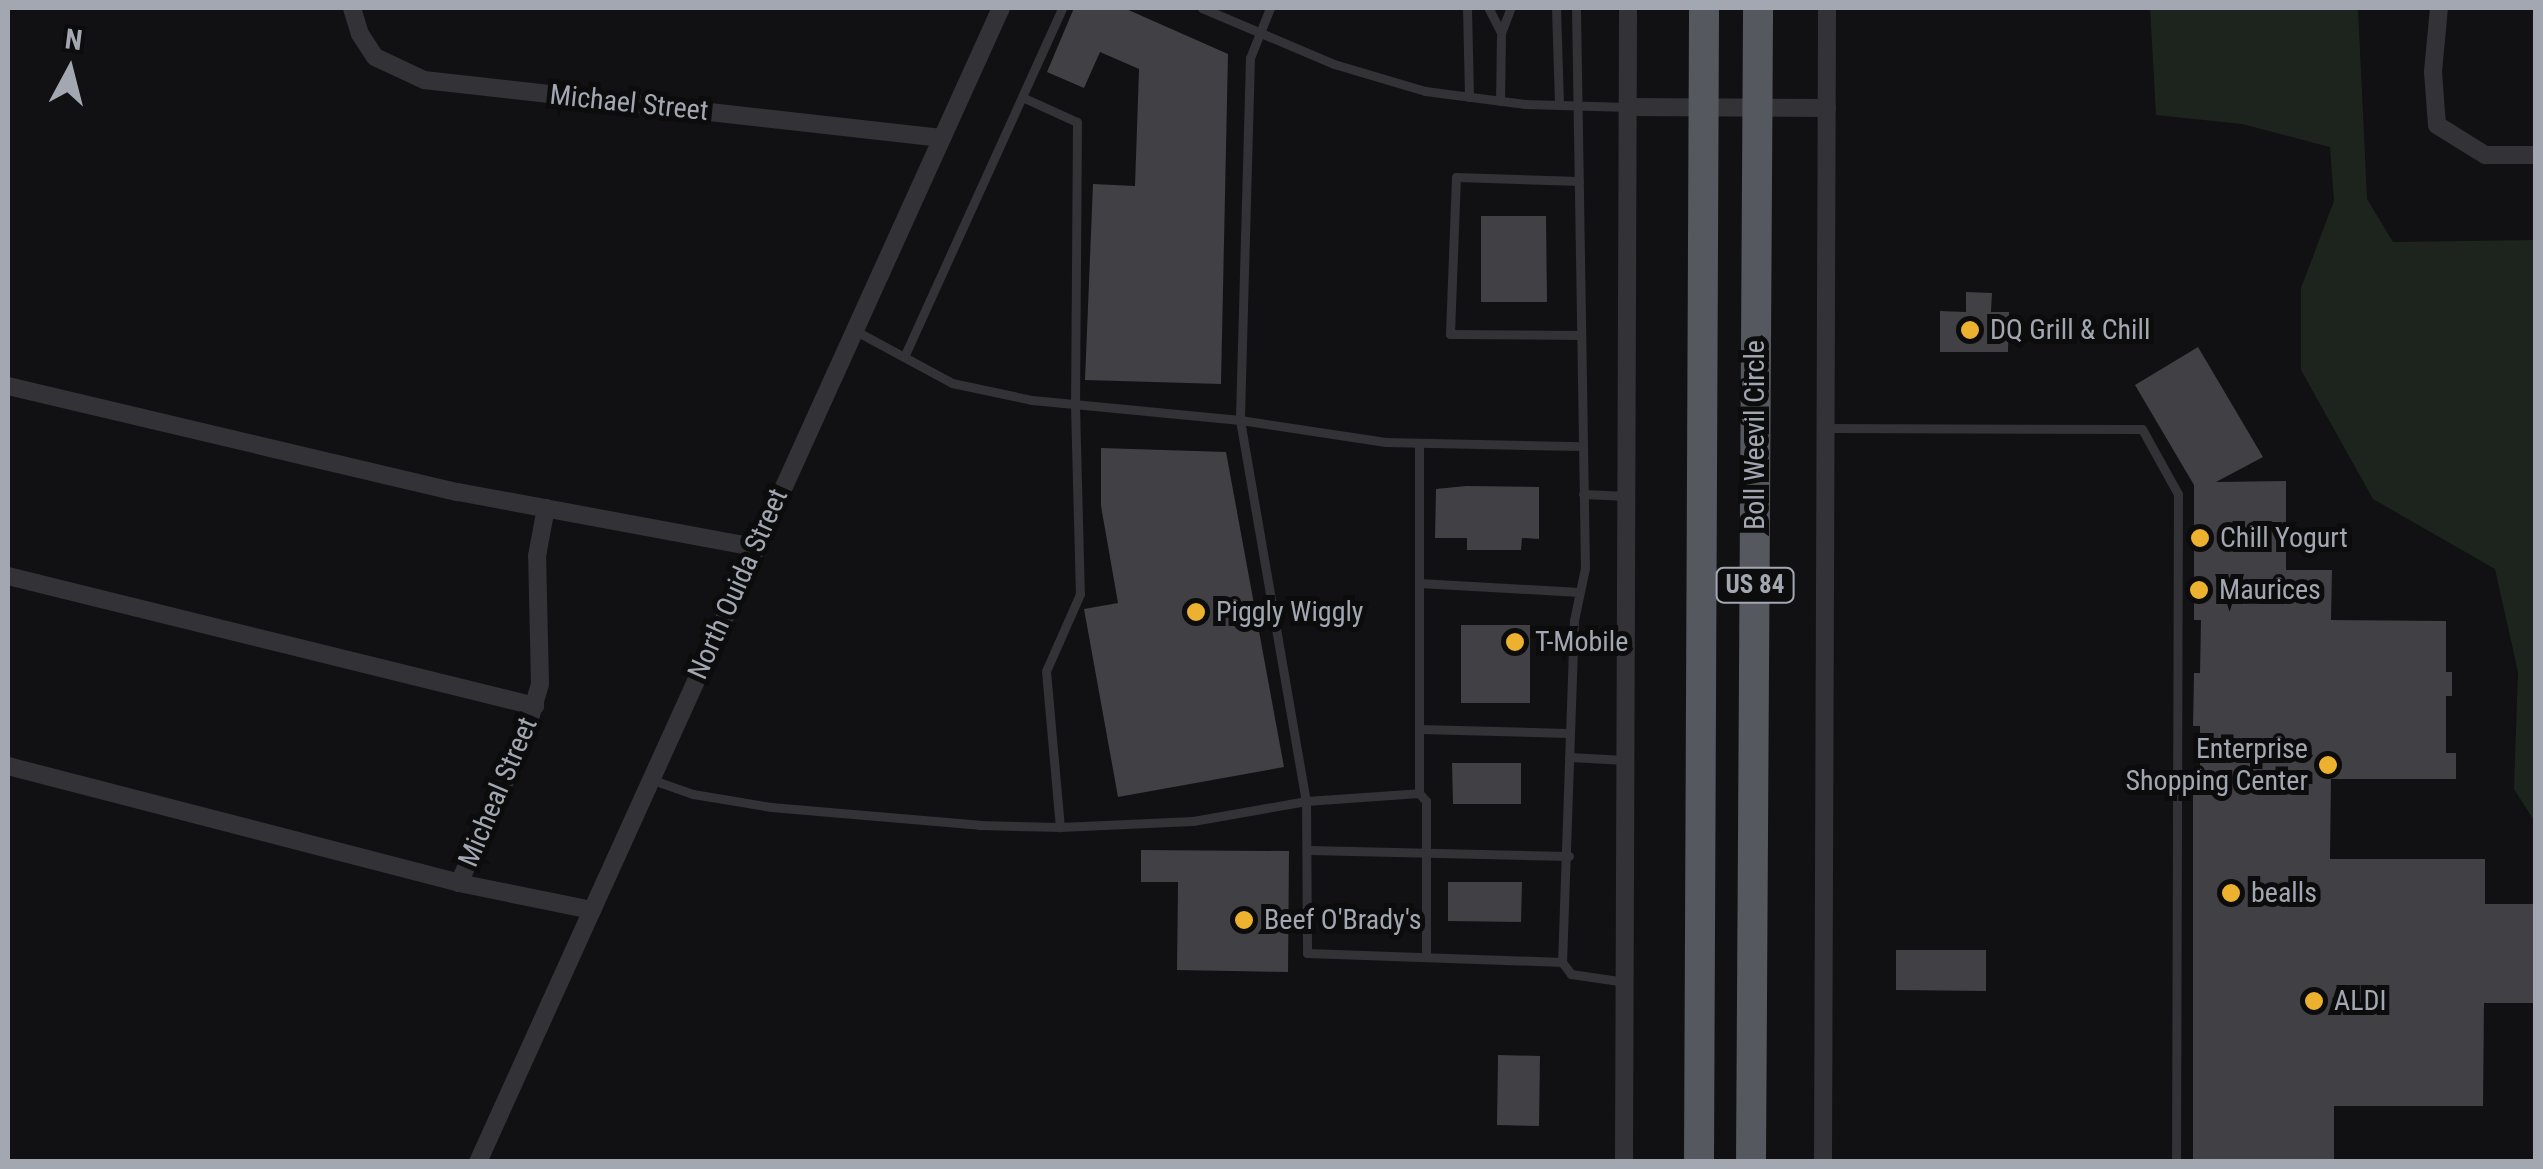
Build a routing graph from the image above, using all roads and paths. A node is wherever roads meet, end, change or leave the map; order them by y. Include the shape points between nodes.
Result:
1 (352, 8) edge
2 (1000, 8) edge
3 (1062, 8) edge
4 (1202, 8) edge
5 (1270, 8) edge
6 (1468, 8) edge
7 (1556, 8) edge
8 (1576, 8) edge
9 (1628, 8) edge
10 (1704, 8) edge
11 (1758, 8) edge
12 (1826, 8) edge
13 (2440, 8) edge
14 (1488, 10) edge
15 (1505, 10) edge
16 (1260, 32) junction
17 (1501, 33) junction
18 (1022, 97) junction
19 (1470, 97) junction
20 (1500, 101) junction
21 (1559, 105) junction
22 (1578, 106) junction
23 (1628, 107) junction
24 (1826, 108) junction
25 (1704, 109) junction
26 (1757, 109) junction
27 (942, 138) junction
28 (2536, 155) edge
29 (1578, 181) junction
30 (854, 330) junction
31 (1580, 335) junction
32 (904, 357) junction
33 (8, 386) edge
34 (1075, 406) junction
35 (1240, 420) junction
36 (1824, 428) junction
37 (1419, 444) junction
38 (1582, 446) junction
39 (1582, 494) junction
40 (1628, 496) junction
41 (546, 508) junction
42 (755, 547) junction
43 (8, 576) edge
44 (1419, 584) junction
45 (1580, 592) junction
46 (535, 706) junction
47 (1419, 729) junction
48 (1569, 733) junction
49 (1568, 757) junction
50 (1627, 760) junction
51 (8, 766) edge
52 (650, 779) junction
53 (1420, 793) junction
54 (1306, 801) junction
55 (1060, 827) junction
56 (1308, 850) junction
57 (1428, 853) junction
58 (1569, 856) junction
59 (460, 883) junction
60 (592, 910) junction
61 (1426, 957) junction
62 (1562, 962) junction
63 (1625, 982) junction
64 (478, 1162) edge
65 (1624, 1162) edge
66 (1699, 1162) edge
67 (1751, 1162) edge
68 (1823, 1162) edge
69 (2176, 1162) edge

1 - 27 street, Michael Street via 375,56 424,80
2 - 27 street, North Ouida Street
3 - 18 lane
4 - 16 lane
5 - 16 lane
6 - 19 lane
7 - 21 lane
8 - 22 lane
9 - 23 street
10 - 25 highway, Boll Weevil Circle / US 84
11 - 26 highway, Boll Weevil Circle / US 84
12 - 24 street
13 - 28 street via 2433,72 2437,125 2485,154
14 - 17 lane
15 - 17 lane
16 - 19 lane via 1334,64
16 - 35 lane via 1250,58
17 - 20 lane
18 - 32 lane
18 - 34 lane via 1077,122
19 - 20 lane
20 - 21 lane
21 - 22 lane
22 - 23 lane
22 - 29 lane
23 - 25 street
23 - 40 street
24 - 26 street
24 - 36 street
25 - 26 street
25 - 66 highway, Boll Weevil Circle / US 84
26 - 67 highway, Boll Weevil Circle / US 84
27 - 30 street, North Ouida Street
29 - 31 lane
29 - 31 lane via 1456,177 1450,334
30 - 32 lane
30 - 42 street, North Ouida Street
31 - 38 lane
32 - 34 lane via 952,383
33 - 41 street
34 - 35 lane
34 - 55 lane via 1080,594 1046,671
35 - 37 lane
35 - 54 lane
36 - 68 street
36 - 69 lane via 2142,429 2178,494
37 - 38 lane
37 - 44 lane
38 - 39 lane
39 - 40 lane
39 - 45 lane
40 - 50 street
41 - 42 street
41 - 46 street, Micheal Street via 536,556 542,661
42 - 52 street, North Ouida Street
43 - 46 street
44 - 45 lane
44 - 47 lane
45 - 48 lane
46 - 59 street, Micheal Street
47 - 48 lane
47 - 53 lane
48 - 49 lane
49 - 50 lane
49 - 58 lane
50 - 63 street
51 - 59 street
52 - 55 lane via 694,794 771,806
52 - 60 street, North Ouida Street
53 - 54 lane
53 - 57 lane
54 - 55 lane via 1194,821
54 - 56 lane
56 - 57 lane
56 - 61 lane via 1307,953
57 - 58 lane
57 - 61 lane
58 - 62 lane
59 - 60 street, Micheal Street
60 - 64 street, North Ouida Street
61 - 62 lane
62 - 63 lane via 1571,974
63 - 65 street

